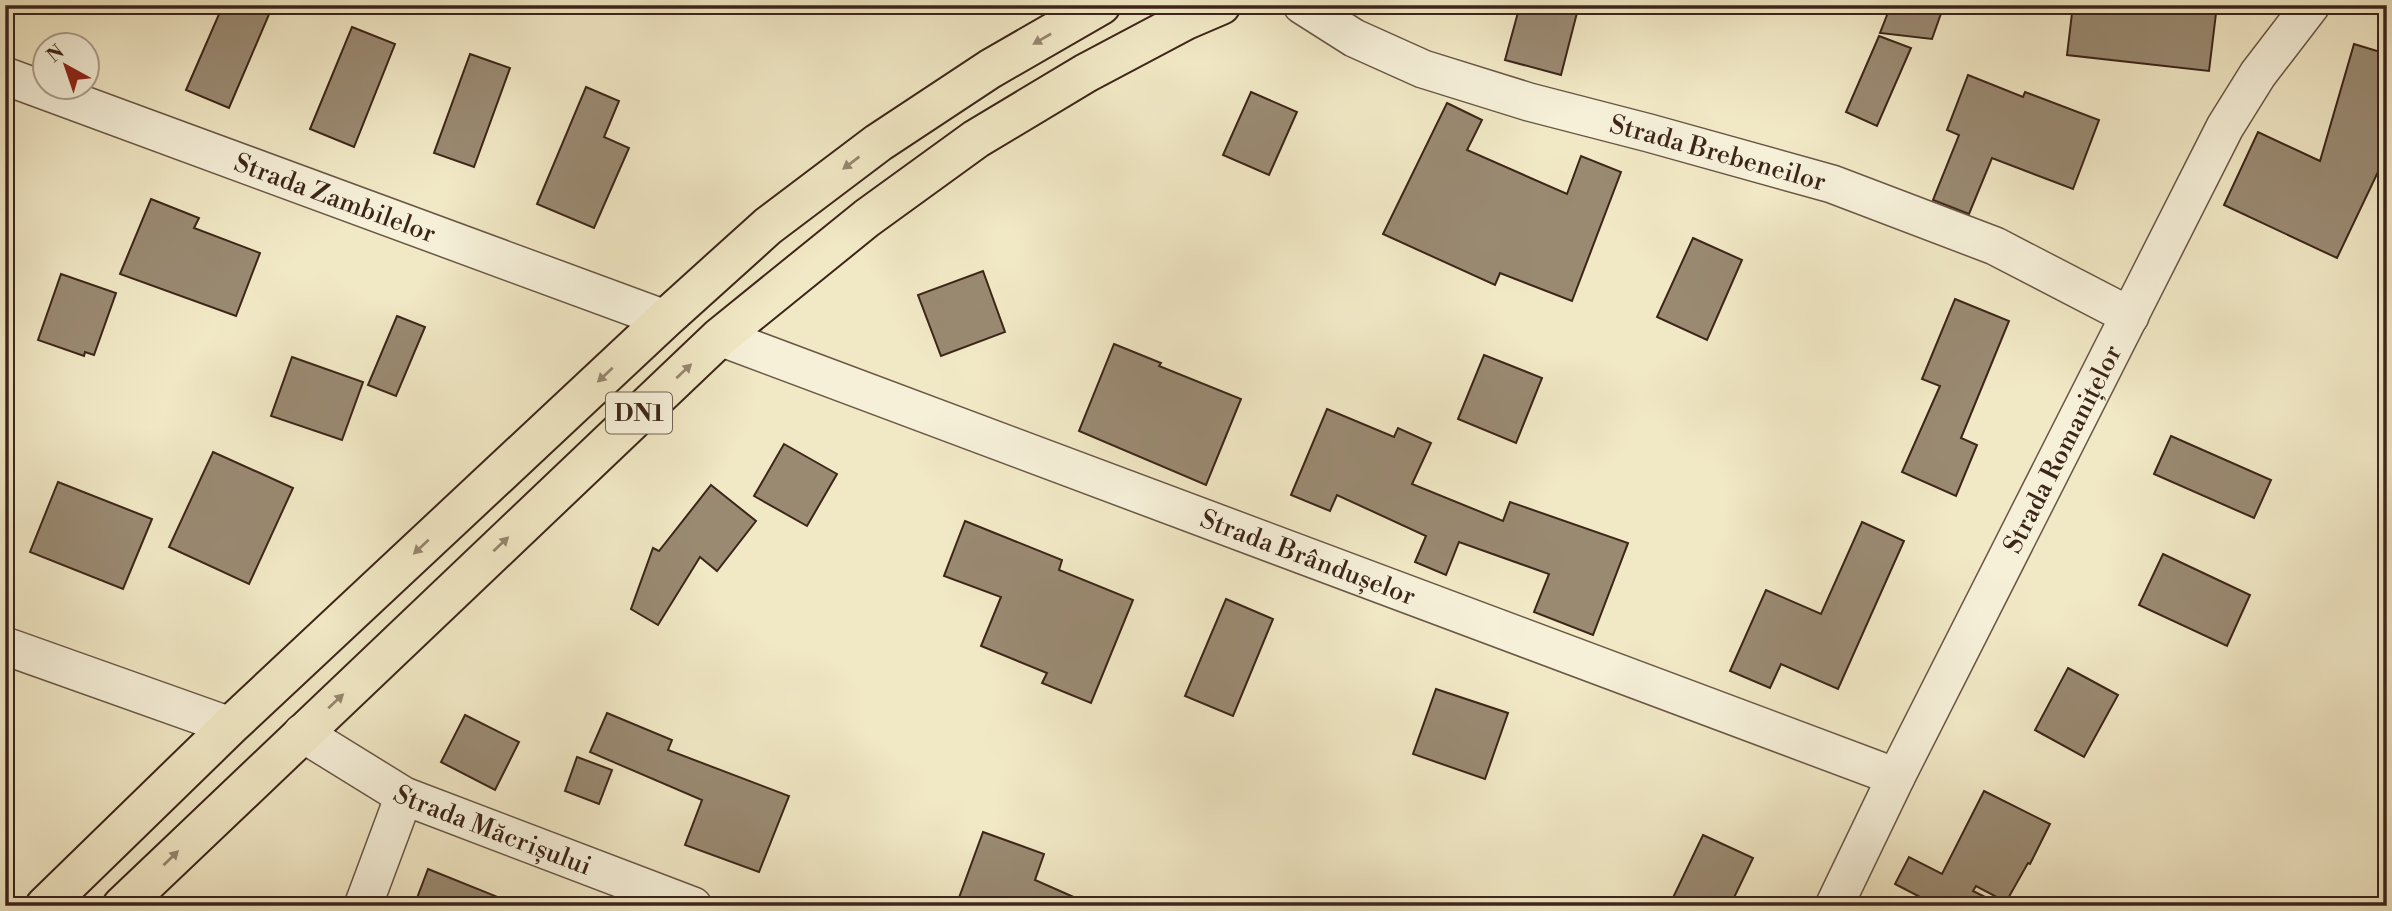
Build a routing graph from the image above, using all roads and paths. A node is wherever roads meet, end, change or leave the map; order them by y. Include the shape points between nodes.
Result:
1 (1101, 5) edge
2 (1221, 5) edge
3 (1302, 5) edge
4 (2311, 5) edge
5 (5, 76) edge
6 (2130, 316) junction
7 (664, 318) junction
8 (720, 337) junction
9 (5, 646) edge
10 (230, 726) junction
11 (302, 733) junction
12 (1896, 777) junction
13 (404, 796) junction
14 (45, 906) edge
15 (122, 906) edge
16 (363, 906) edge
17 (693, 906) edge
18 (1834, 906) edge

1 -> 7 highway, DN1 via 990,69 878,143 768,226
2 - 8 highway, DN1 via 1086,73 976,139 867,218
3 - 6 street, Strada Brebeneilor via 1354,37 1423,69 1832,184 1995,246
4 - 6 street, Strada Romanițelor via 2258,74 2225,127
5 - 7 street, Strada Zambilelor
6 - 12 street, Strada Romanițelor
7 -> 10 highway, DN1
11 -> 8 highway, DN1
8 - 12 street, Strada Brândușelor
9 - 10 street
10 - 14 highway, DN1
11 - 13 street, Strada Măcrișului
15 -> 11 highway, DN1
12 - 18 street, Strada Romanițelor
13 - 16 street
13 - 17 street, Strada Măcrișului

